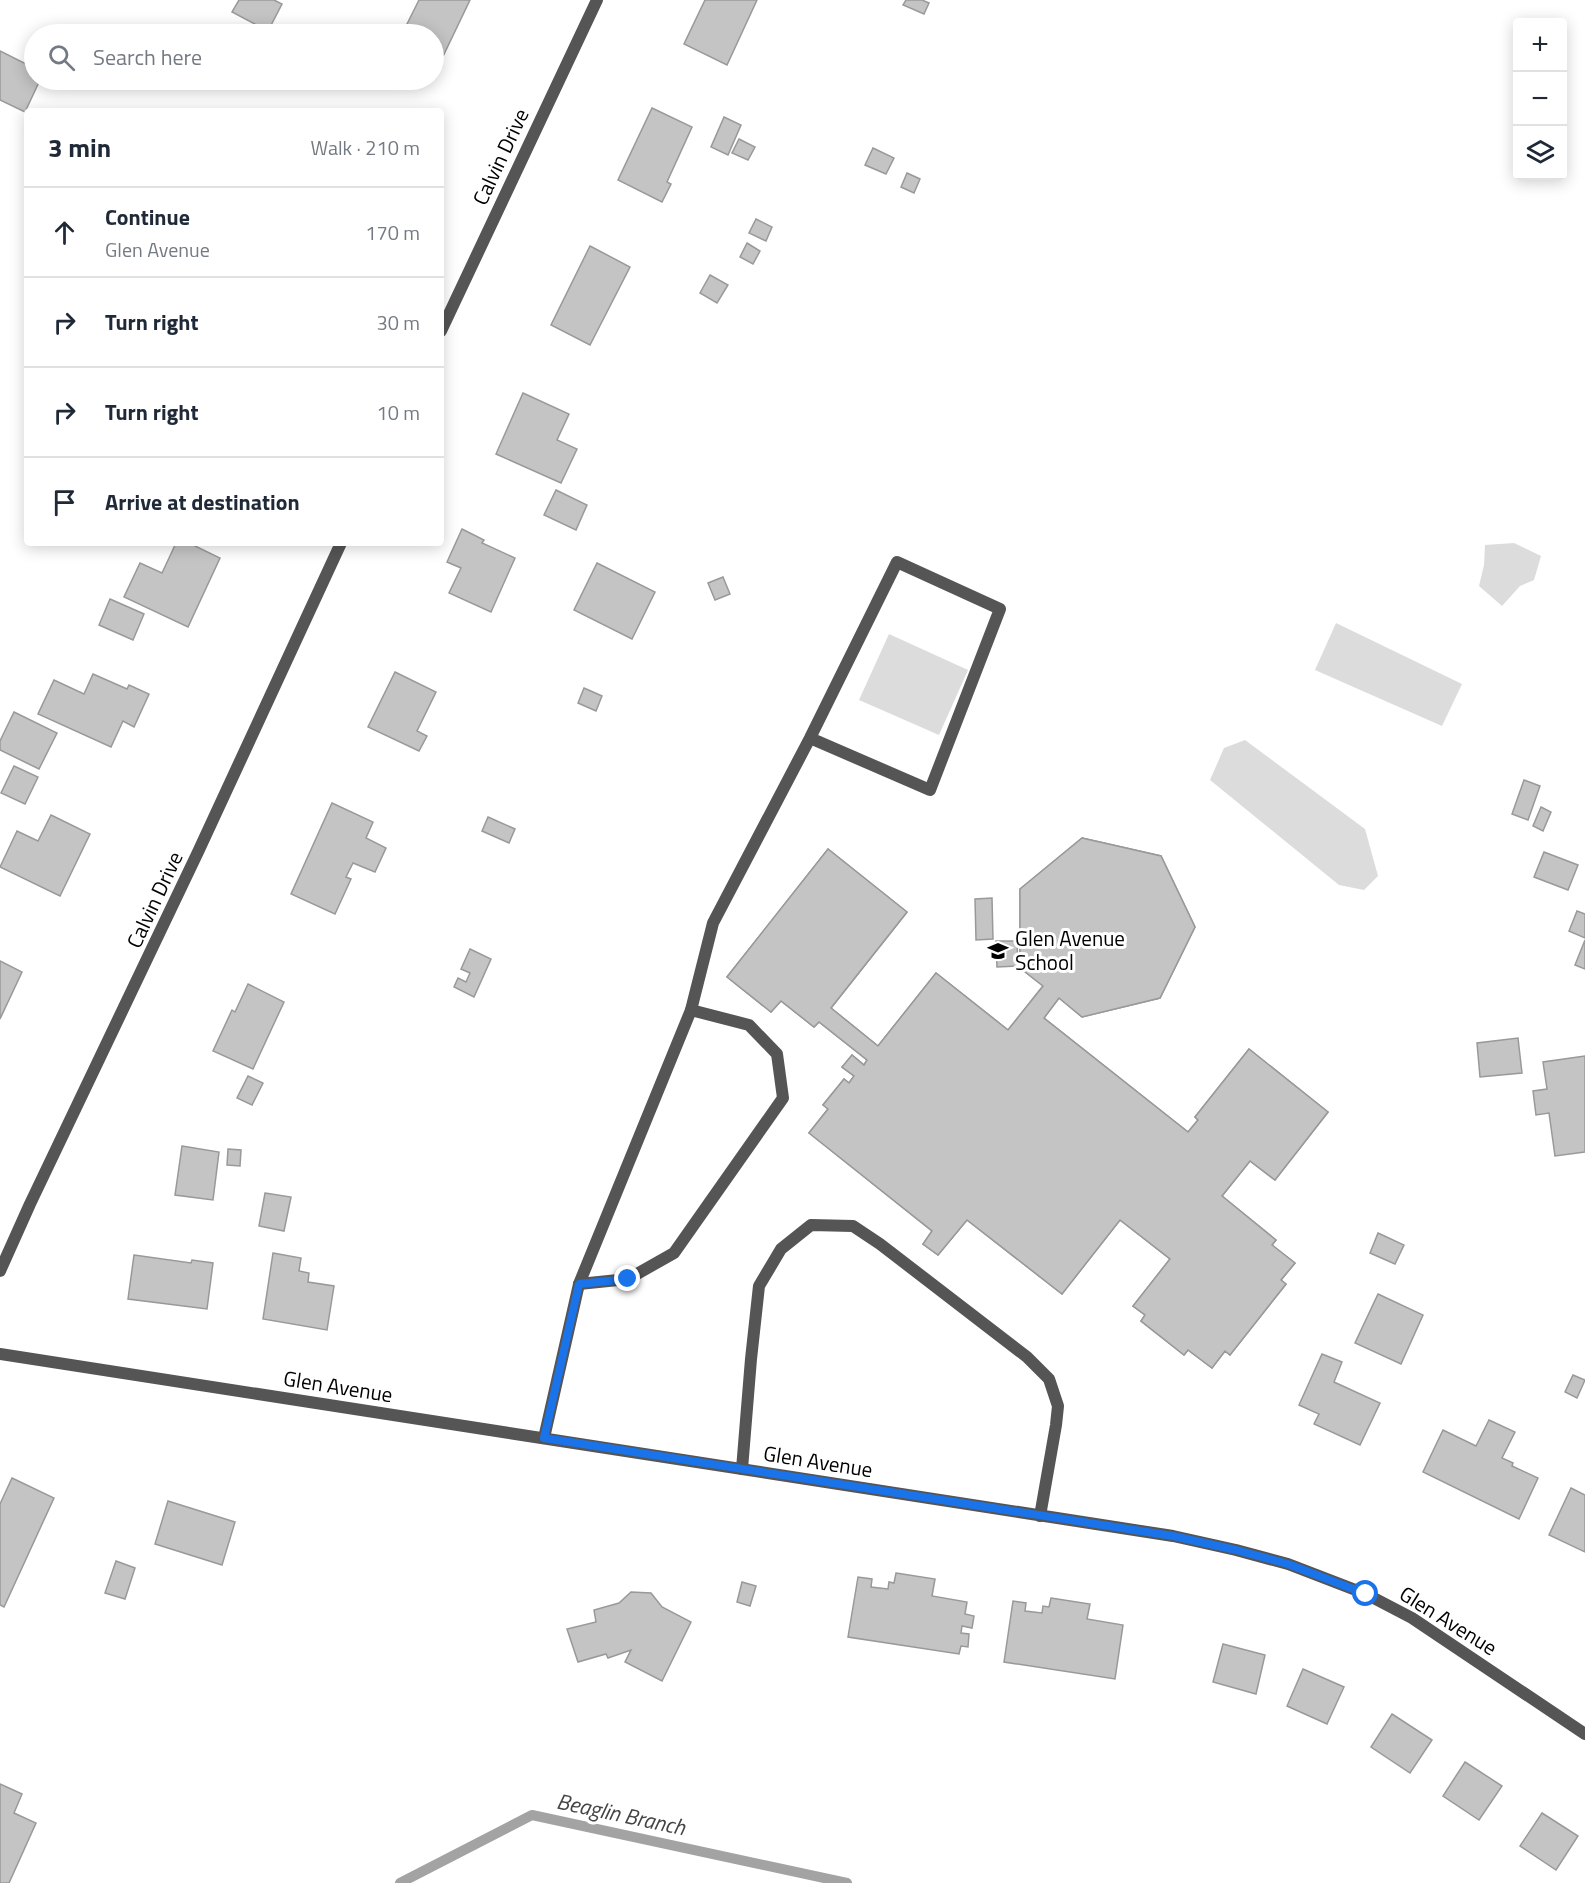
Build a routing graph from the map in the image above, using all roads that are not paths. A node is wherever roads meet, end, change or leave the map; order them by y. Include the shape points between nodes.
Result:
1 (597, 0) edge
2 (444, 324) edge
3 (340, 546) edge
4 (810, 738) junction
5 (691, 1010) junction
6 (0, 1271) edge
7 (579, 1284) junction
8 (0, 1354) edge
9 (544, 1438) junction
10 (742, 1470) junction
11 (1040, 1516) junction
12 (1585, 1734) edge

1 - 2 street, Calvin Drive
3 - 6 street, Calvin Drive
4 - 4 street via 897,562 1000,609 930,790
4 - 5 street via 713,922
5 - 7 street
5 - 7 street via 749,1025 777,1054 783,1098 674,1253 628,1279
7 - 9 street
8 - 9 street, Glen Avenue
9 - 10 street, Glen Avenue
10 - 11 street, Glen Avenue
10 - 11 street via 759,1286 781,1249 811,1225 853,1226 1027,1357 1049,1379 1058,1406
11 - 12 street, Glen Avenue via 1173,1536 1288,1564 1327,1578 1412,1618

